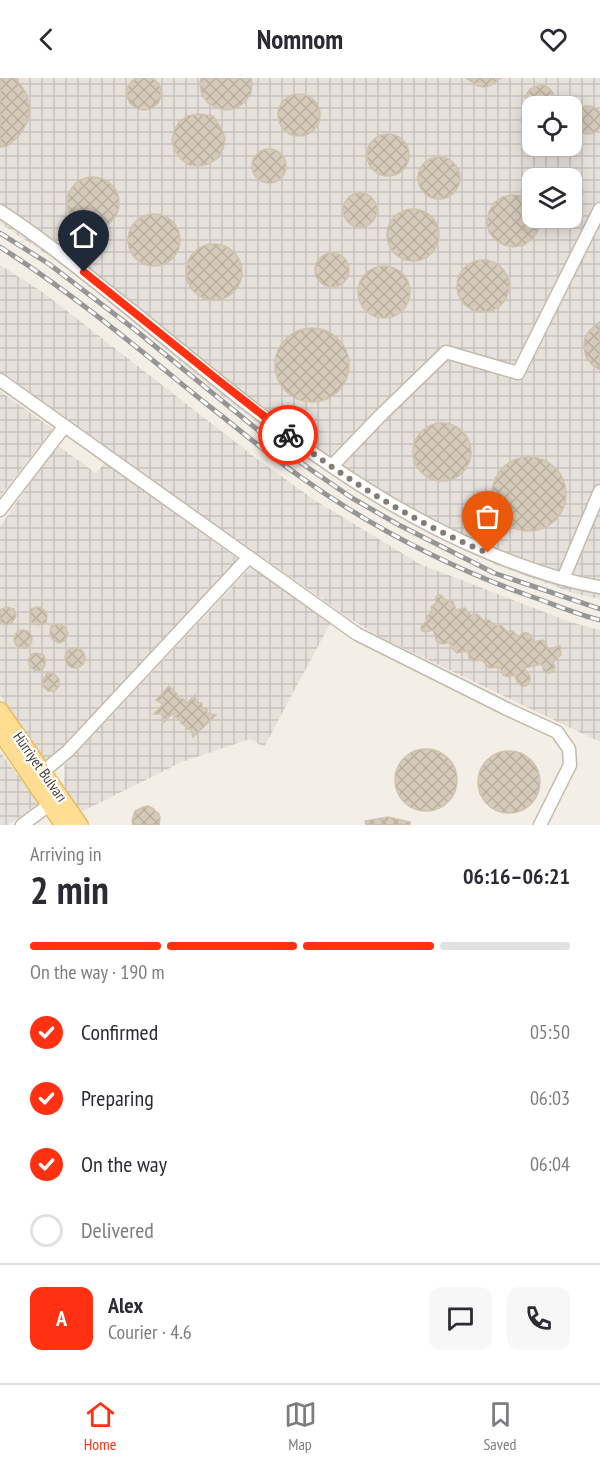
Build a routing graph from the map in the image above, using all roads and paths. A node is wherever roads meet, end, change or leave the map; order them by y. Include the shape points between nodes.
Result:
1 (600, 209) edge
2 (0, 211) edge
3 (0, 380) edge
4 (64, 427) junction
5 (332, 466) junction
6 (600, 491) edge
7 (0, 510) edge
8 (249, 557) junction
9 (562, 579) junction
10 (600, 587) edge
11 (0, 710) edge
12 (0, 732) edge
13 (38, 776) junction
14 (49, 805) junction
15 (22, 825) edge
16 (63, 825) edge
17 (80, 825) edge
18 (540, 825) edge

1 - 5 street via 518,374 446,352
2 - 5 street
3 - 4 street
4 - 7 street
4 - 8 street
5 - 9 street via 430,526 506,560
6 - 9 street
8 - 13 street via 68,751
8 - 18 street via 357,634 557,732 569,749 570,765
9 - 10 street
11 - 13 main road, Hürriyet Bulvarı
12 - 13 main road, Hürriyet Bulvarı
13 - 14 main road, Hürriyet Bulvarı
13 - 17 main road, Hürriyet Bulvarı
14 - 15 street
14 - 16 main road, Hürriyet Bulvarı

